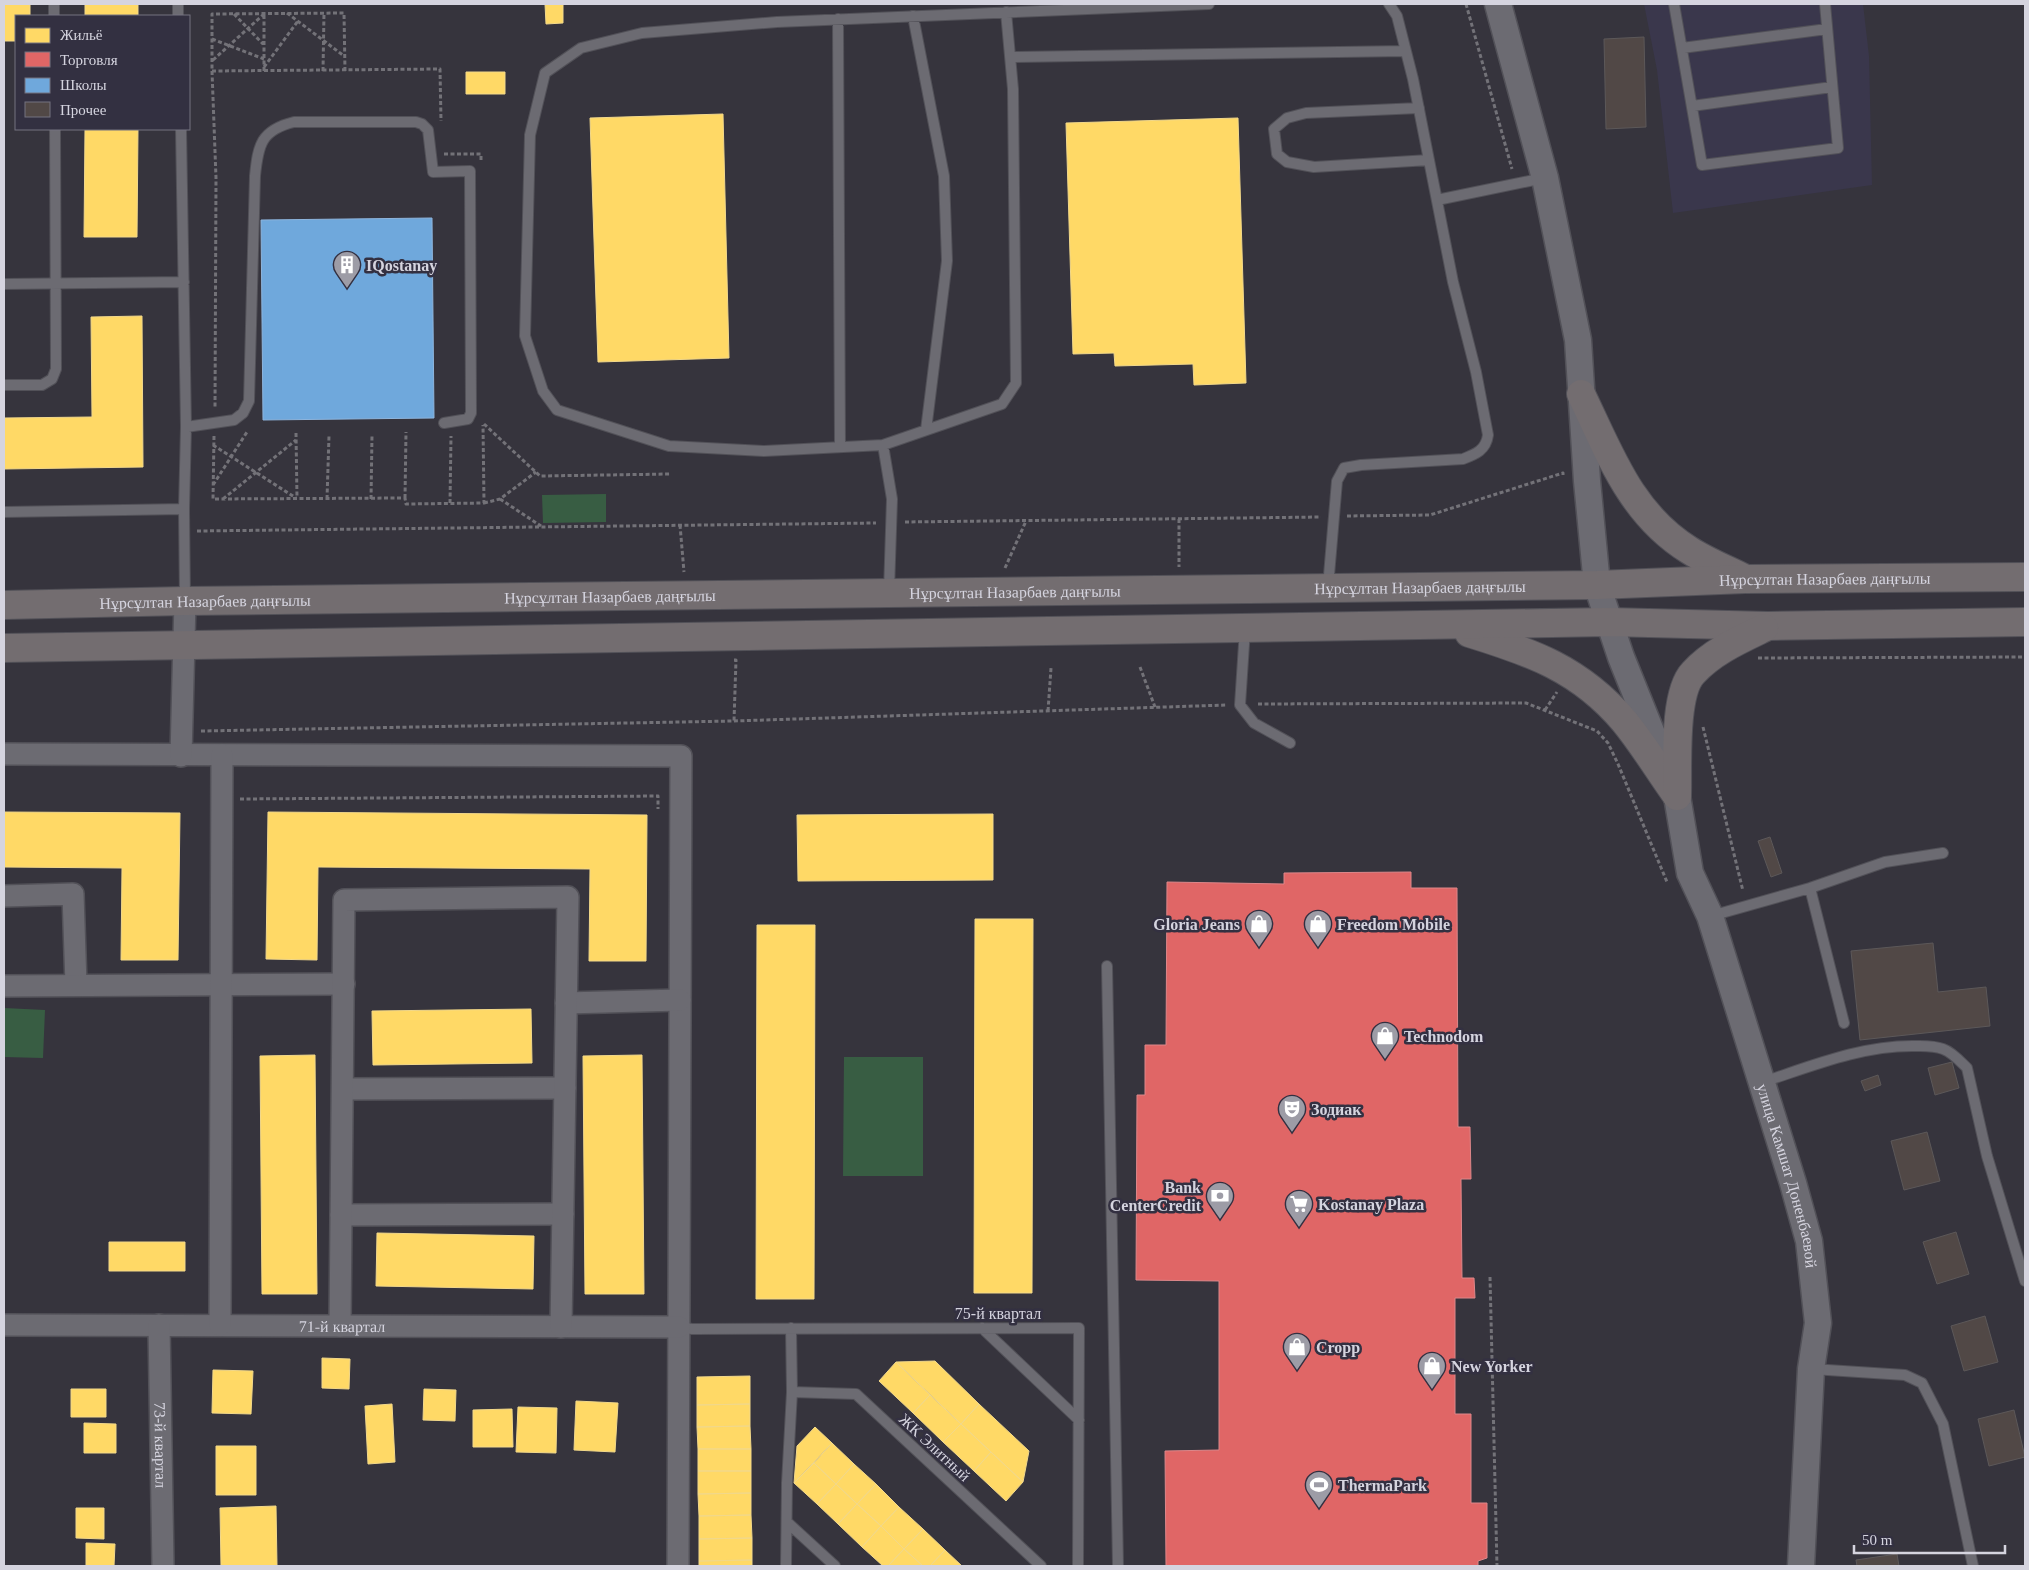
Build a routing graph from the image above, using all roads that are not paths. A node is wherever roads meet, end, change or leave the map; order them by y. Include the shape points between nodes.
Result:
1 (1210, 4) edge
2 (1388, 4) edge
3 (1498, 4) edge
4 (1674, 4) edge
5 (1825, 4) edge
6 (1006, 12) junction
7 (913, 16) junction
8 (838, 19) junction
9 (1827, 28) junction
10 (1682, 48) junction
11 (1406, 51) junction
12 (1010, 56) junction
13 (1832, 87) junction
14 (1692, 106) junction
15 (1419, 108) junction
16 (55, 130) edge
17 (181, 130) edge
18 (1429, 160) junction
19 (1545, 178) junction
20 (1437, 200) junction
21 (184, 282) junction
22 (4, 284) edge
23 (56, 284) junction
24 (4, 385) edge
25 (1581, 394) junction
26 (444, 423) dead end
27 (186, 427) junction
28 (926, 430) junction
29 (883, 445) junction
30 (840, 448) junction
31 (184, 509) junction
32 (4, 512) edge
33 (2025, 577) edge
34 (1745, 579) junction
35 (1597, 585) junction
36 (1328, 588) junction
37 (889, 593) junction
38 (185, 601) junction
39 (4, 604) edge
40 (1609, 622) junction
41 (2025, 622) edge
42 (1444, 626) junction
43 (1768, 626) junction
44 (1245, 628) junction
45 (184, 645) junction
46 (4, 648) edge
47 (1290, 743) dead end
48 (4, 754) edge
49 (222, 755) junction
50 (181, 756) junction
51 (1677, 796) junction
52 (1943, 853) dead end
53 (1810, 888) junction
54 (4, 896) edge
55 (1710, 916) junction
56 (1107, 966) dead end
57 (344, 984) junction
58 (76, 985) junction
59 (222, 985) junction
60 (4, 986) edge
61 (680, 1000) junction
62 (566, 1002) junction
63 (1844, 1023) dead end
64 (1762, 1083) junction
65 (564, 1088) junction
66 (342, 1089) junction
67 (562, 1214) junction
68 (341, 1215) junction
69 (2025, 1281) edge
70 (4, 1325) edge
71 (159, 1325) junction
72 (220, 1325) junction
73 (340, 1326) junction
74 (561, 1327) junction
75 (679, 1327) junction
76 (791, 1328) junction
77 (982, 1328) junction
78 (1811, 1369) junction
79 (792, 1392) junction
80 (1079, 1420) junction
81 (786, 1522) junction
82 (163, 1566) edge
83 (678, 1566) edge
84 (786, 1566) edge
85 (835, 1566) edge
86 (1041, 1566) edge
87 (1078, 1566) edge
88 (1118, 1566) edge
89 (1801, 1566) edge
90 (1973, 1566) edge

1 - 6 lane
2 - 11 lane via 1396,16
3 - 19 street, улица Камшат Доненбаевой
4 - 10 lane
5 - 9 lane
6 - 7 lane
6 - 12 lane
7 - 8 lane
7 - 28 lane via 944,176 947,260
8 - 30 lane
8 - 30 lane via 642,33 581,48 545,73 530,135 525,336 543,390 556,410 668,446 764,451
9 - 10 lane
9 - 13 lane
10 - 14 lane
11 - 12 lane
11 - 15 lane
12 - 28 lane via 1016,383 1002,404
13 - 14 lane
13 - 14 lane via 1838,148 1702,165
15 - 18 lane
15 - 18 lane via 1306,113 1287,118 1274,129 1276,154 1287,162 1314,167
16 - 23 lane
17 - 21 lane
18 - 20 lane
19 - 20 lane
19 - 25 street, улица Камшат Доненбаевой via 1578,340
20 - 36 lane via 1476,372 1487,445 1477,454 1463,459 1361,464 1344,468 1337,481
21 - 23 lane
21 - 27 lane
22 - 23 lane
23 - 24 lane via 56,369 52,379 42,385
25 - 34 main road via 1632,497 1648,516 1690,551
25 - 35 street, улица Камшат Доненбаевой
26 - 27 lane via 468,419 471,413 470,171 433,172 428,130 416,122 294,122 269,132 261,142 255,176 249,400 243,413 234,420
27 - 31 lane
28 - 29 lane
29 - 30 lane
29 - 37 lane via 892,499
31 - 32 lane
31 - 38 lane
33 - 34 main road, Нұрсұлтан Назарбаев даңғылы
34 - 35 main road, Нұрсұлтан Назарбаев даңғылы
35 - 36 main road, Нұрсұлтан Назарбаев даңғылы
35 - 40 street, улица Камшат Доненбаевой
36 - 37 main road, Нұрсұлтан Назарбаев даңғылы
37 - 38 main road, Нұрсұлтан Назарбаев даңғылы
38 - 39 main road, Нұрсұлтан Назарбаев даңғылы
38 - 45 street
40 - 42 main road
40 - 43 main road
40 - 51 street, улица Камшат Доненбаевой
41 - 43 main road
42 - 44 main road
42 - 51 main road via 1521,648 1571,674 1624,721
43 - 51 main road via 1723,648 1692,673 1679,710
44 - 45 main road
44 - 47 lane via 1240,704 1254,723
45 - 46 main road
45 - 50 street
48 - 50 street
49 - 50 street
49 - 59 street
49 - 61 street via 681,756
51 - 55 street, улица Камшат Доненбаевой via 1690,873
52 - 53 lane via 1885,862
53 - 55 lane
53 - 63 lane
54 - 58 street via 73,894
55 - 64 street, улица Камшат Доненбаевой
56 - 88 lane
57 - 59 street
57 - 62 street via 344,900 568,896
57 - 66 street
58 - 59 street
58 - 60 street
59 - 72 street
61 - 62 street
61 - 75 street
62 - 65 street
64 - 69 lane via 1844,1055 1893,1046 1944,1049 1957,1058 1967,1068 1988,1156
64 - 78 street, улица Камшат Доненбаевой via 1809,1241 1818,1323
65 - 66 street
65 - 67 street
66 - 68 street
67 - 68 street
67 - 74 street
68 - 73 street
70 - 71 street, 71-й квартал
71 - 72 street, 71-й квартал
71 - 82 street, 73-й квартал
72 - 73 street, 71-й квартал
73 - 74 street, 71-й квартал
74 - 75 street, 71-й квартал
75 - 76 lane, 75-й квартал
75 - 83 street
76 - 77 lane, 75-й квартал
76 - 79 lane
77 - 80 lane
77 - 80 lane, 75-й квартал via 1079,1328
78 - 89 street, улица Камшат Доненбаевой
78 - 90 lane via 1905,1375 1922,1383 1943,1424
79 - 81 lane
79 - 86 lane, ЖК Элитный via 856,1394
80 - 87 lane, 75-й квартал
81 - 84 lane
81 - 85 lane

